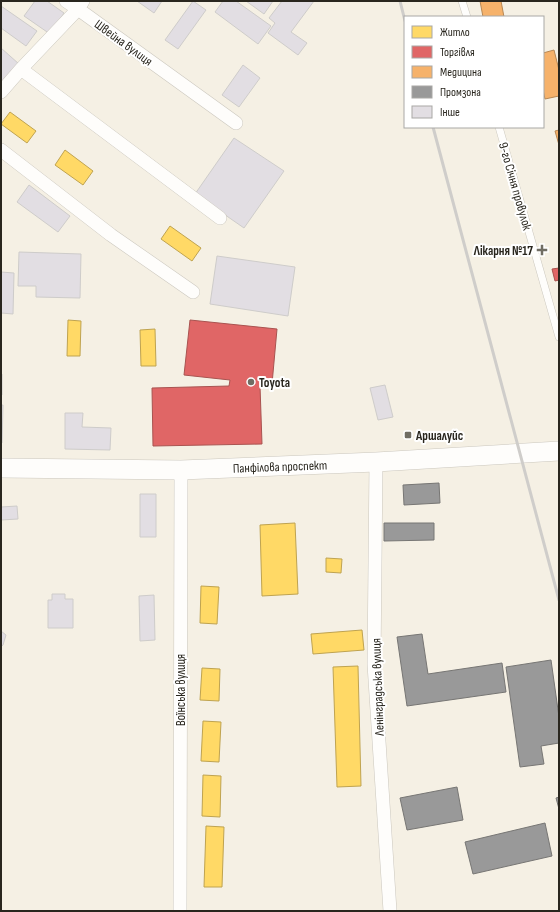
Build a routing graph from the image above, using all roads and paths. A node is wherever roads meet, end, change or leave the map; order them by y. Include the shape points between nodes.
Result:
1 (66, 1) edge
2 (462, 1) edge
3 (81, 5) edge
4 (467, 16) edge
5 (21, 69) junction
6 (1, 92) edge
7 (236, 123) dead end
8 (499, 128) edge
9 (1, 150) edge
10 (220, 218) dead end
11 (193, 292) dead end
12 (559, 337) edge
13 (559, 452) edge
14 (376, 462) junction
15 (1, 468) edge
16 (181, 470) junction
17 (180, 911) edge
18 (390, 911) edge

1 - 3 street, Швейна вулиця
2 - 4 lane
3 - 5 street
3 - 7 street, Швейна вулиця
5 - 6 street
5 - 10 street
8 - 12 lane, 9-го Січня провулок
9 - 11 street via 111,234
13 - 14 street, Панфілова проспект
14 - 16 street, Панфілова проспект
14 - 18 street, Ленінградська вулиця via 374,664
15 - 16 street, Панфілова проспект
16 - 17 street, Воїнська вулиця

